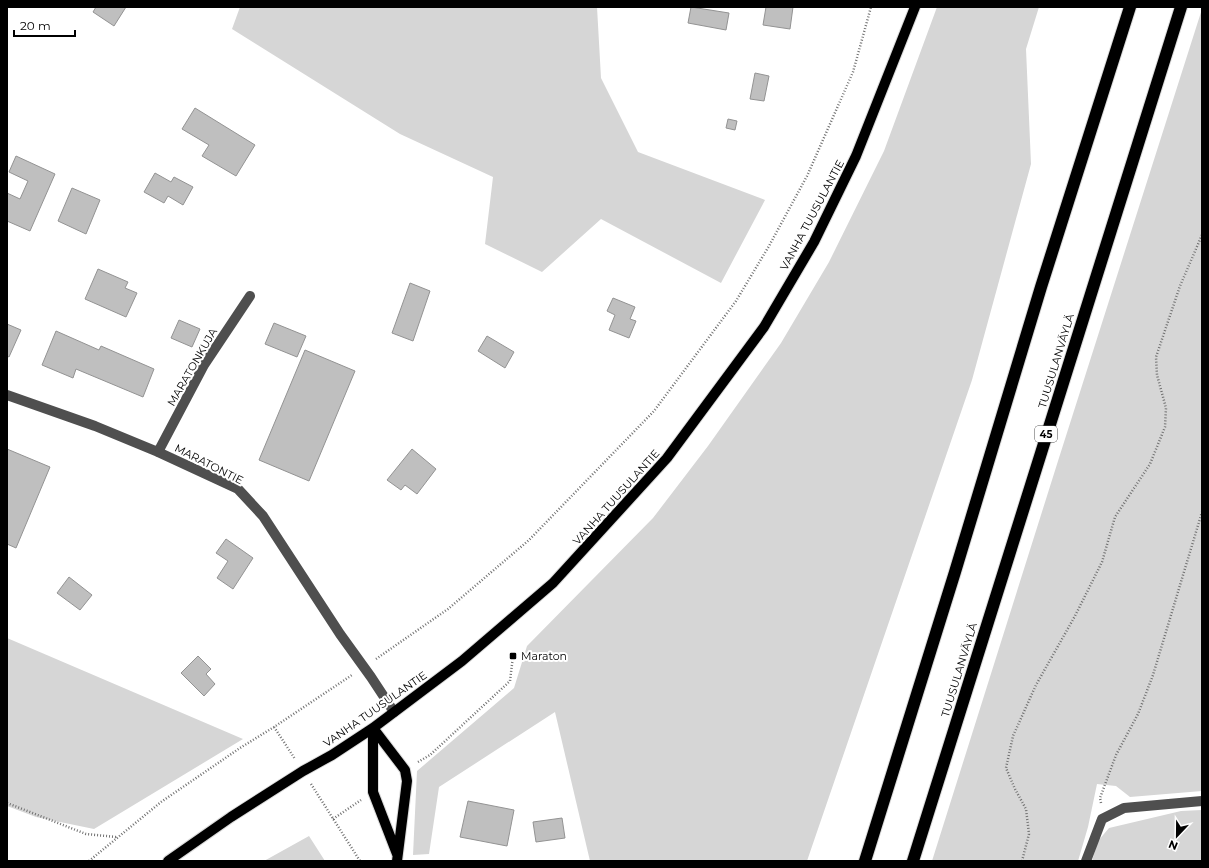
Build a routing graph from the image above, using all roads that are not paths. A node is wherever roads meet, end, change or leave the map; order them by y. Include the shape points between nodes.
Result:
1 (915, 7) edge
2 (1130, 7) edge
3 (1181, 7) edge
4 (250, 296) dead end
5 (7, 395) edge
6 (158, 452) junction
7 (394, 712) junction
8 (372, 728) junction
9 (1202, 801) edge
10 (397, 858) edge
11 (168, 861) edge
12 (865, 861) edge
13 (913, 861) edge
14 (1086, 861) edge

1 - 7 main road, VANHA TUUSULANTIE via 856,156 814,242 764,327 672,452 553,583 462,661
2 - 12 highway via 1041,287
3 - 13 highway, TUUSULANVÄYLÄ / 45
4 - 6 street, MARATONKUJA via 204,366
5 - 6 street, MARATONTIE via 95,426
6 - 7 street, MARATONTIE via 238,489 263,516
7 - 8 main road, VANHA TUUSULANTIE
8 - 10 main road via 373,792
8 - 10 main road via 405,770 407,781
8 - 11 main road, VANHA TUUSULANTIE via 231,817
9 - 14 street via 1124,808 1102,819

